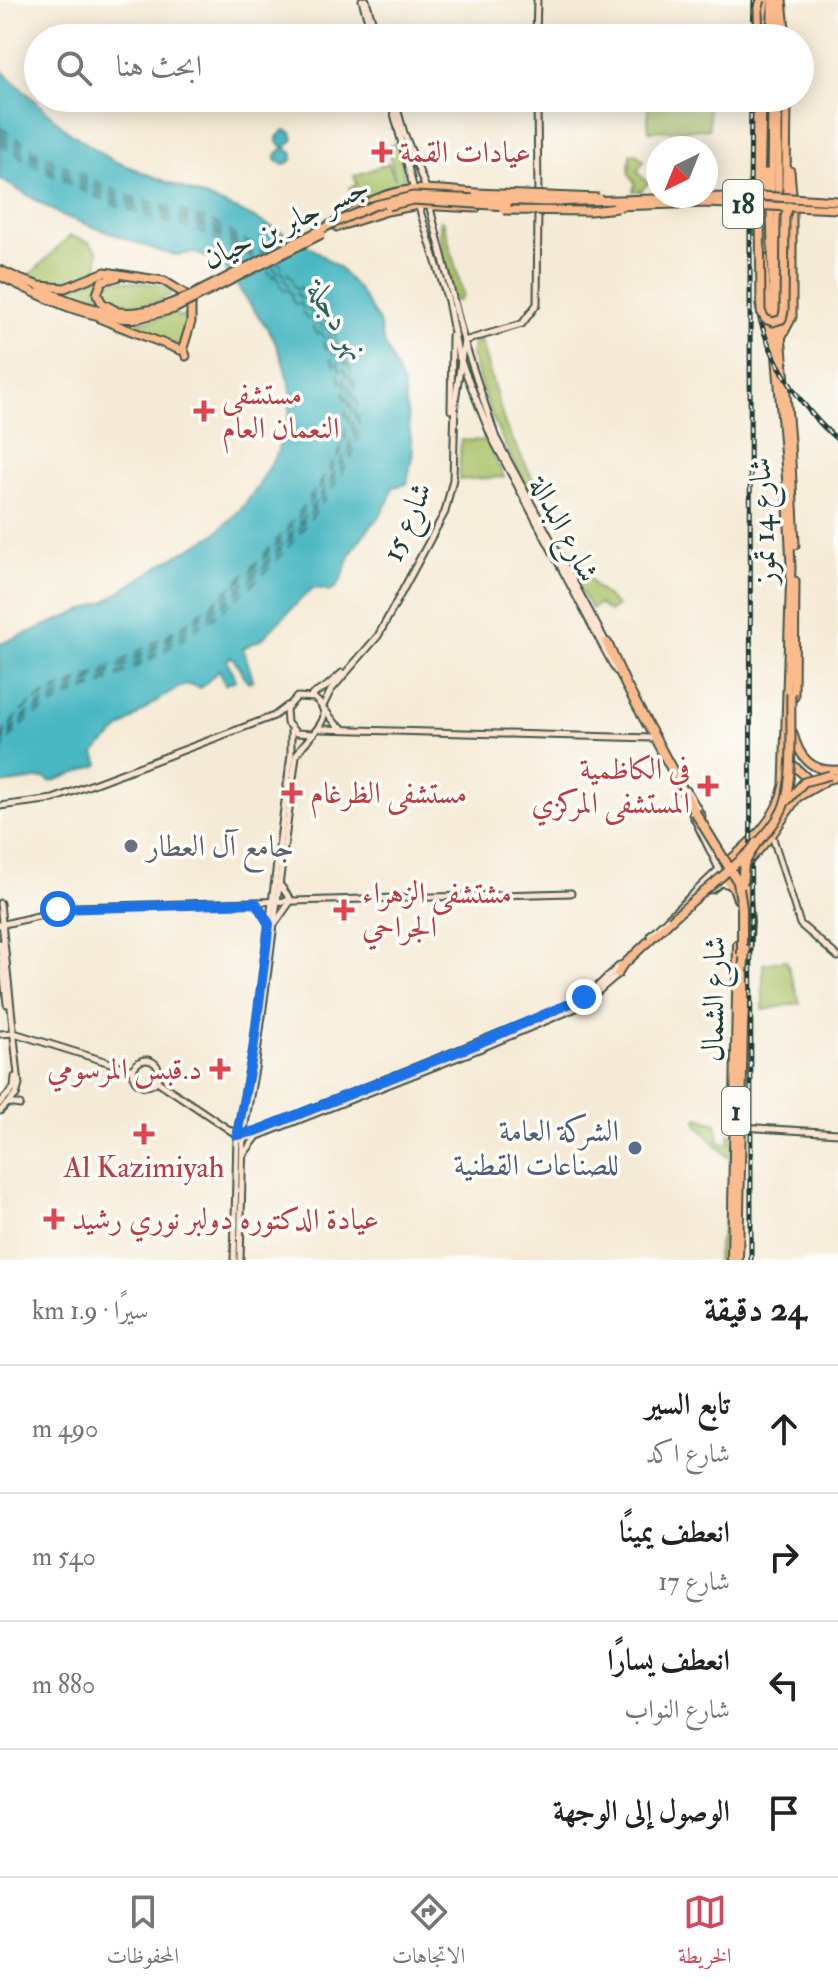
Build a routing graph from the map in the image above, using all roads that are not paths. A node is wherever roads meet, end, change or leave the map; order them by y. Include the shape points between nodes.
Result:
1 (364, 0) edge
2 (537, 0) edge
3 (763, 0) edge
4 (772, 0) edge
5 (780, 0) edge
6 (371, 24) edge
7 (536, 24) edge
8 (759, 24) edge
9 (774, 24) edge
10 (777, 24) edge
11 (784, 24) edge
12 (395, 112) edge
13 (397, 112) edge
14 (537, 112) edge
15 (760, 112) edge
16 (762, 112) edge
17 (765, 112) edge
18 (775, 112) edge
19 (776, 112) edge
20 (785, 112) edge
21 (789, 112) edge
22 (426, 190) junction
23 (414, 191) junction
24 (538, 199) dead end
25 (718, 201) edge
26 (774, 201) junction
27 (838, 201) edge
28 (646, 202) edge
29 (646, 202) edge
30 (646, 202) edge
31 (418, 204) junction
32 (429, 204) junction
33 (440, 205) junction
34 (405, 207) junction
35 (538, 209) dead end
36 (838, 209) edge
37 (424, 220) junction
38 (432, 220) junction
39 (335, 225) junction
40 (0, 270) edge
41 (762, 274) junction
42 (0, 276) edge
43 (22, 280) junction
44 (787, 280) junction
45 (189, 306) dead end
46 (135, 314) junction
47 (96, 316) junction
48 (774, 321) junction
49 (452, 327) junction
50 (788, 329) junction
51 (477, 337) junction
52 (464, 341) junction
53 (778, 342) junction
54 (468, 353) junction
55 (462, 362) junction
56 (470, 379) junction
57 (457, 380) junction
58 (452, 405) junction
59 (453, 436) junction
60 (559, 560) junction
61 (795, 622) junction
62 (607, 643) junction
63 (309, 696) junction
64 (287, 706) junction
65 (323, 708) junction
66 (790, 715) junction
67 (266, 719) junction
68 (289, 727) junction
69 (344, 729) junction
70 (316, 732) junction
71 (651, 738) junction
72 (788, 756) junction
73 (824, 776) edge
74 (0, 806) edge
75 (784, 806) junction
76 (772, 834) junction
77 (756, 843) junction
78 (739, 853) junction
79 (713, 857) junction
80 (724, 873) junction
81 (279, 882) junction
82 (571, 893) dead end
83 (292, 901) junction
84 (274, 902) junction
85 (0, 903) edge
86 (256, 903) junction
87 (1, 925) edge
88 (271, 925) junction
89 (0, 943) edge
90 (838, 957) edge
91 (618, 974) junction
92 (743, 974) junction
93 (589, 997) junction
94 (743, 1025) junction
95 (0, 1034) edge
96 (12, 1034) junction
97 (133, 1070) junction
98 (157, 1081) junction
99 (16, 1089) junction
100 (0, 1103) edge
101 (8, 1103) junction
102 (20, 1105) dead end
103 (0, 1111) edge
104 (742, 1127) junction
105 (836, 1132) edge
106 (258, 1136) junction
107 (240, 1137) junction
108 (242, 1156) junction
109 (237, 1260) edge
110 (732, 1260) edge
111 (738, 1260) edge

1 - 6 street
2 - 7 street
3 - 8 main road, bridge
4 - 9 main road
5 - 10 main road
5 - 11 main road
12 - 23 street
13 - 22 street
14 - 24 street
15 - 26 main road via 761,145
16 - 26 main road
17 - 26 main road
18 - 26 main road, شارع 14 تموز
19 - 26 main road, شارع 14 تموز
20 - 26 main road via 786,188
21 - 26 main road via 790,137
22 - 23 main road
22 - 28 main road, bridge
23 - 39 main road, bridge via 381,197
25 - 26 main road, 18, bridge
26 - 27 main road, 18, bridge
26 - 36 main road, 18, bridge
26 - 41 main road, bridge via 761,244
26 - 41 main road, bridge via 758,258
26 - 44 main road, bridge via 785,217
26 - 48 main road, شارع 14 تموز
26 - 48 main road, شارع 14 تموز
26 - 50 main road via 792,312
29 - 33 main road, bridge via 575,211
30 - 39 main road, جسر جابر بن حيان, bridge via 507,206 413,200
31 - 32 main road
31 - 34 main road
31 - 37 street, شارع البدالة
32 - 33 main road
32 - 38 street, شارع البدالة
33 - 38 street
34 - 37 street
34 - 39 main road
35 - 51 street via 537,304 522,324
37 - 49 street, شارع البدالة
38 - 52 street, شارع البدالة
39 - 46 main road, جسر جابر بن حيان, bridge via 174,309
40 - 43 main road
41 - 44 main road, bridge via 762,313 769,322 778,322 784,314
41 - 48 main road
42 - 47 main road
43 - 46 main road via 85,307
43 - 46 main road via 65,288 105,272 164,281 183,294 160,284 113,277 102,281 97,294 102,303
44 - 50 main road
45 - 47 main road via 183,355
46 - 47 main road
48 - 53 main road, شارع 14 تموز
49 - 55 street, شارع البدالة
49 - 58 street, شارع 15
50 - 53 main road
51 - 52 street
51 - 54 street
52 - 54 street, شارع البدالة
52 - 55 street, شارع 15
53 - 61 main road, شارع 14 تموز via 794,498
53 - 66 main road, شارع 14 تموز via 790,545
54 - 60 street, شارع البدالة via 496,438
55 - 56 street, شارع البدالة
55 - 57 street, شارع 15
56 - 57 street
56 - 60 street, شارع البدالة via 497,451
57 - 58 street, شارع 15
58 - 59 street, شارع 15
59 - 63 street, شارع 15 via 445,503 369,644 327,686
59 - 65 street, شارع 15 via 450,498 427,552 378,636 331,690
60 - 62 street, شارع البدالة
60 - 71 street, شارع البدالة
61 - 66 main road, شارع 14 تموز
61 - 75 main road, bridge
62 - 78 street, شارع البدالة via 720,848 729,855
62 - 92 highway, 1, bridge via 709,839 736,878
63 - 64 street via 297,697
63 - 65 street
64 - 67 street
64 - 68 street
65 - 69 street
65 - 70 street via 324,720
66 - 72 main road
66 - 73 main road via 798,748
67 - 68 street
67 - 74 street via 53,799
68 - 70 street via 301,735
68 - 84 street via 291,754
69 - 70 street
69 - 71 street
70 - 81 street via 296,756
71 - 79 street, شارع البدالة
72 - 73 main road
72 - 78 main road via 780,801 768,823
73 - 75 main road, bridge via 804,782
73 - 76 highway via 797,797
75 - 77 main road, bridge
76 - 90 street via 800,924
76 - 94 highway via 746,867 749,921
77 - 91 main road, bridge
77 - 92 highway, bridge via 742,875
78 - 80 main road
79 - 80 street, شارع البدالة
79 - 80 street via 715,868
80 - 91 street
80 - 93 street
80 - 110 highway, شارع الشمال / 1 via 737,894 738,908
81 - 83 street
81 - 84 street
82 - 83 street
83 - 84 street
83 - 88 street
84 - 86 street
84 - 88 street
85 - 87 street
86 - 87 street via 67,908
86 - 88 street
87 - 96 street
88 - 107 street
89 - 96 street
91 - 93 street
92 - 94 highway, 1
93 - 106 street via 479,1049
93 - 107 street
94 - 104 highway, شارع الشمال / 1
95 - 96 street
96 - 97 street
96 - 99 street
97 - 98 street via 141,1085
97 - 98 street via 150,1060 158,1067
98 - 107 street
99 - 100 street
99 - 101 street
101 - 102 street
101 - 103 street
104 - 105 street
104 - 111 highway, شارع الشمال / 1
106 - 107 street
106 - 108 street
107 - 108 street
107 - 109 street
108 - 109 street

